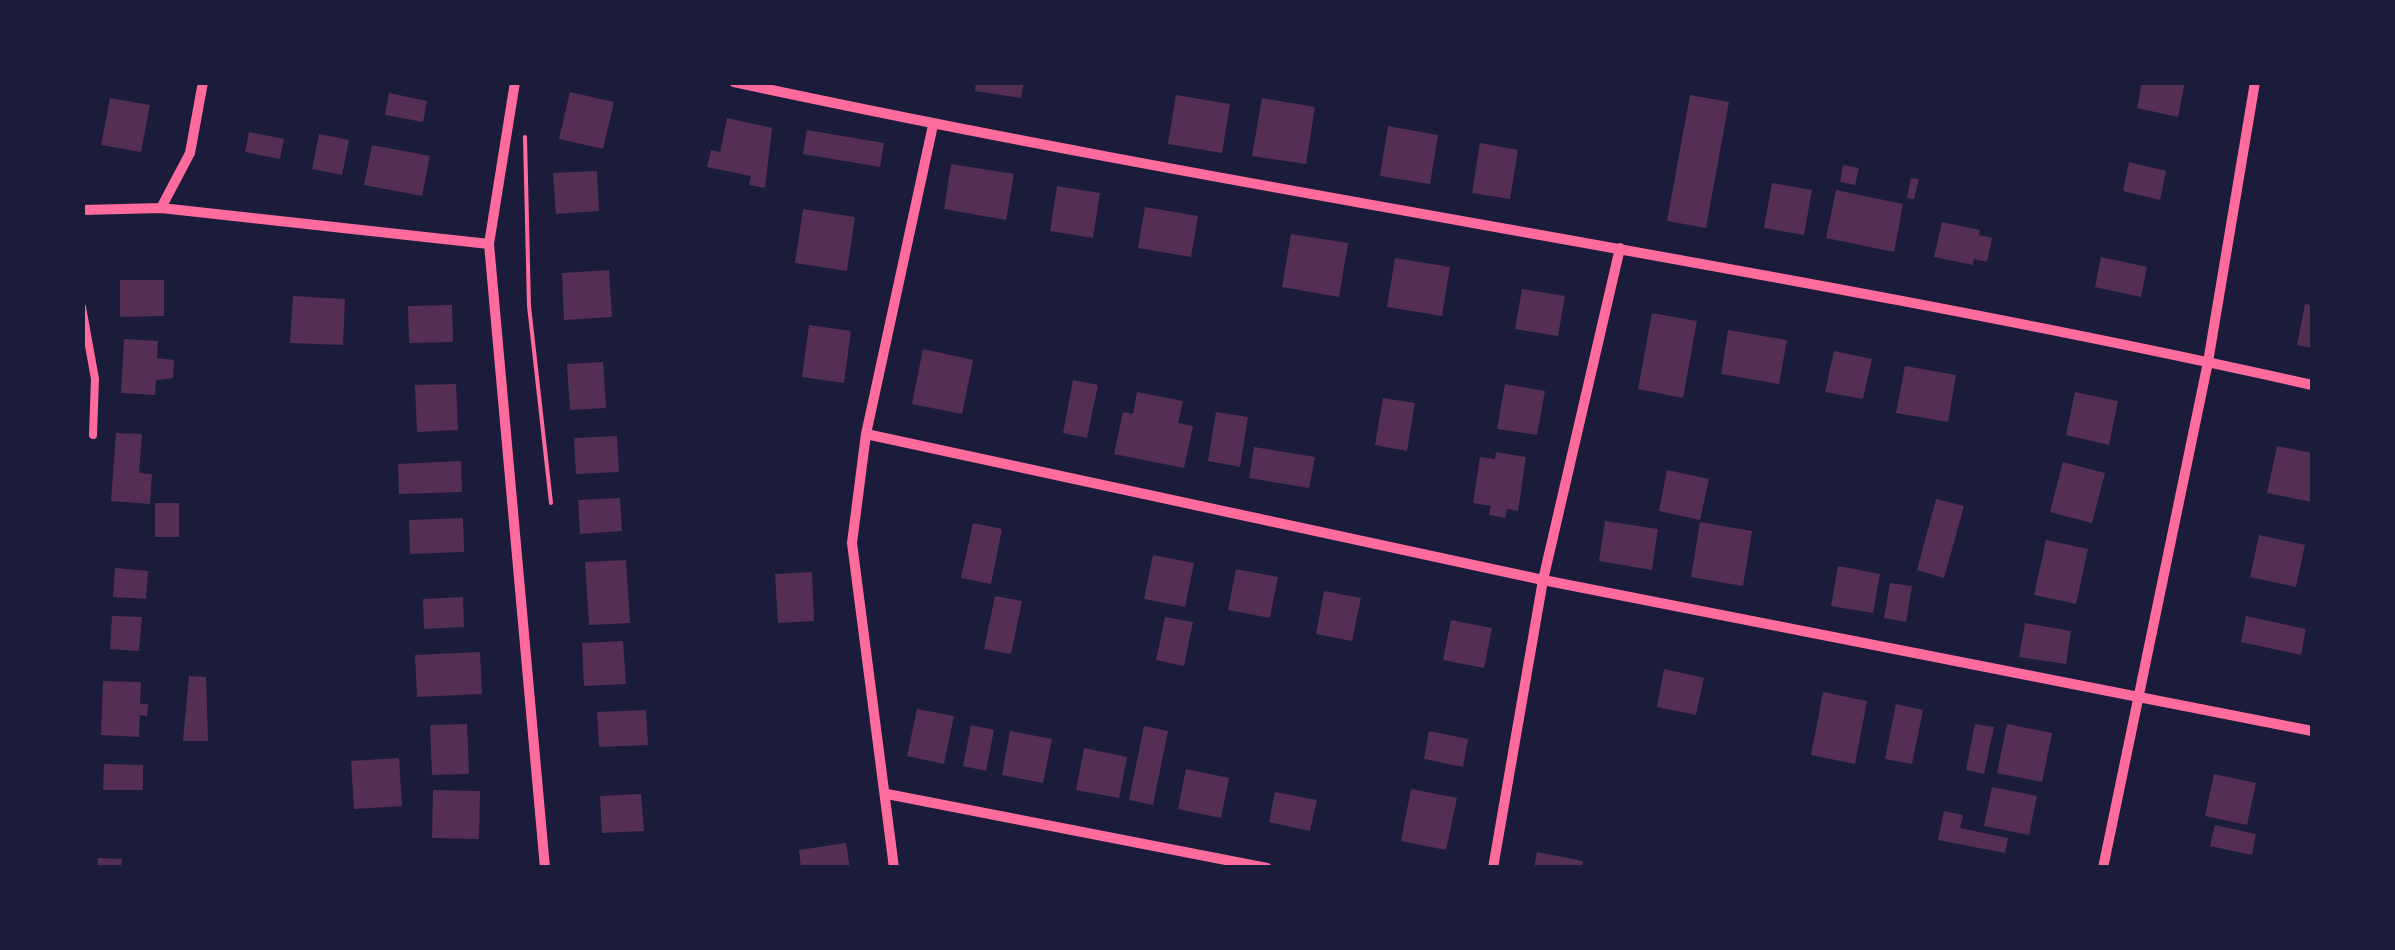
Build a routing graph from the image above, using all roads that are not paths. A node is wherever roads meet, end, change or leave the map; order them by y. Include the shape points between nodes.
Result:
1 (203, 82) edge
2 (515, 82) edge
3 (734, 82) edge
4 (2255, 82) edge
5 (933, 125) junction
6 (161, 208) junction
7 (82, 210) edge
8 (489, 244) junction
9 (1620, 248) junction
10 (82, 307) edge
11 (2208, 362) junction
12 (2312, 385) edge
13 (866, 434) junction
14 (93, 435) dead end
15 (1543, 580) junction
16 (2138, 696) junction
17 (2312, 732) edge
18 (887, 794) junction
19 (545, 868) edge
20 (894, 868) edge
21 (1268, 868) edge
22 (1493, 868) edge
23 (2104, 868) edge

1 - 6 street via 190,153
2 - 8 street
3 - 5 street
4 - 11 street
5 - 9 street
5 - 13 street
6 - 7 street
6 - 8 street
8 - 19 street
9 - 11 street
9 - 15 street
10 - 14 lane via 95,379
11 - 12 street
11 - 16 street
13 - 15 street
13 - 18 street via 852,544
15 - 16 street
15 - 22 street
16 - 17 street
16 - 23 street
18 - 20 street
18 - 21 street

